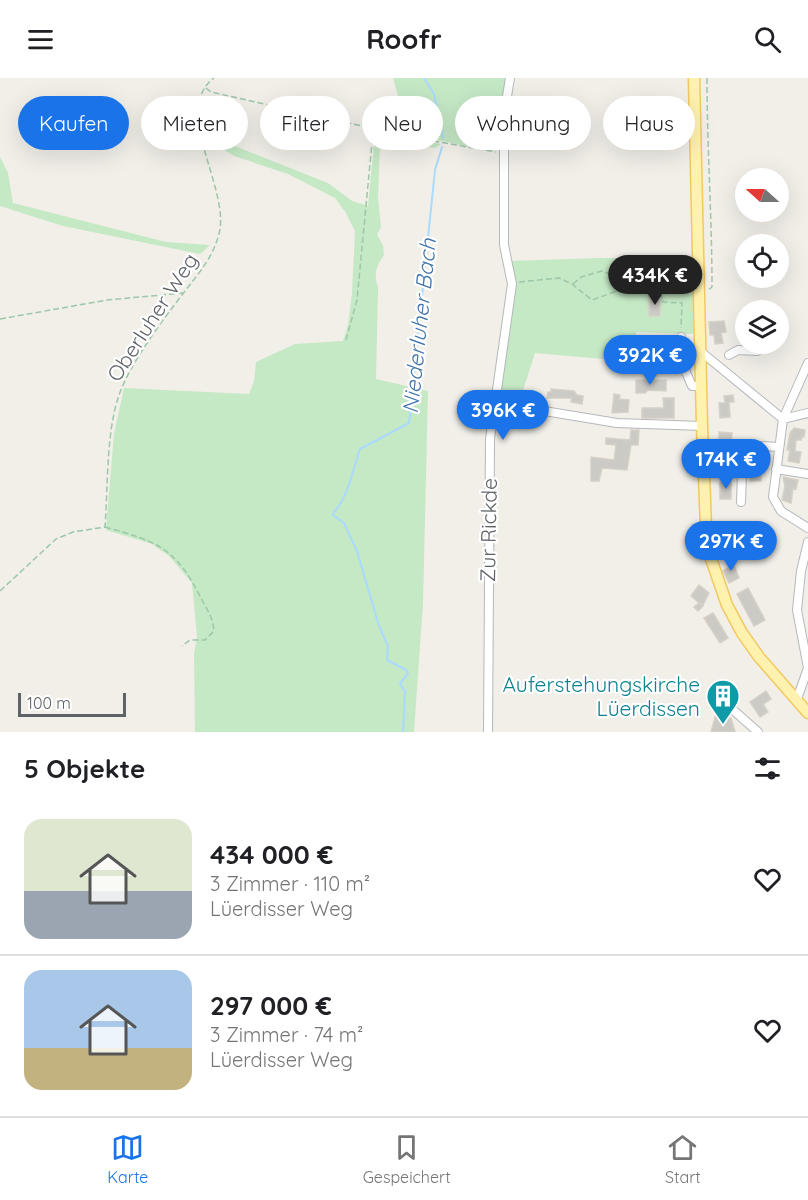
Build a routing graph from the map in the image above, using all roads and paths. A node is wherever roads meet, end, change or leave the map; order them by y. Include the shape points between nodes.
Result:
1 (214, 78) edge
2 (510, 78) edge
3 (694, 78) edge
4 (707, 78) edge
5 (205, 88) junction
6 (362, 126) edge
7 (443, 143) edge
8 (371, 150) edge
9 (503, 153) junction
10 (512, 284) junction
11 (573, 285) junction
12 (628, 287) junction
13 (183, 293) junction
14 (699, 301) junction
15 (0, 319) edge
16 (681, 337) joint
17 (346, 340) dead end
18 (700, 351) junction
19 (735, 351) edge
20 (808, 363) edge
21 (724, 369) junction
22 (701, 386) junction
23 (496, 403) junction
24 (808, 413) edge
25 (783, 419) junction
26 (702, 426) junction
27 (779, 447) junction
28 (776, 469) junction
29 (808, 474) edge
30 (741, 502) dead end
31 (105, 527) junction
32 (808, 528) edge
33 (808, 542) edge
34 (0, 591) edge
35 (182, 646) dead end
36 (808, 668) edge
37 (797, 699) junction
38 (732, 710) dead end
39 (808, 713) edge
40 (488, 732) edge
41 (758, 732) edge

1 - 5 path, Oberluher Weg
2 - 9 street, Zur Rickde via 505,96
3 - 14 main road
4 - 14 path via 712,287
5 - 6 path
5 - 13 path, Oberluher Weg via 200,97 198,122 220,214 220,232 201,273
7 - 9 path
8 - 17 path via 357,300
9 - 10 street, Zur Rickde via 504,245
10 - 11 path via 559,278
10 - 23 street, Zur Rickde
11 - 12 path via 592,300
11 - 12 path via 581,277 602,271
12 - 16 path via 658,288 663,302 682,303
13 - 15 path via 107,300
13 - 31 path, Oberluher Weg via 149,341 119,395
14 - 18 main road
16 - 22 street via 692,386
18 - 21 street
18 - 22 main road
19 - 21 street via 726,353
20 - 25 street
21 - 25 street
22 - 26 main road
23 - 26 street via 617,423
23 - 40 street, Zur Rickde via 490,439
24 - 25 street
25 - 27 street
26 - 37 main road via 706,527 717,581 742,633
27 - 28 street
27 - 30 street via 743,446
28 - 29 street
28 - 32 street via 773,497 781,511
31 - 34 path via 56,539
31 - 35 path via 159,545 185,569 213,617 214,632 205,640 190,640
33 - 36 street via 797,610
36 - 37 street
37 - 39 main road
38 - 41 street

